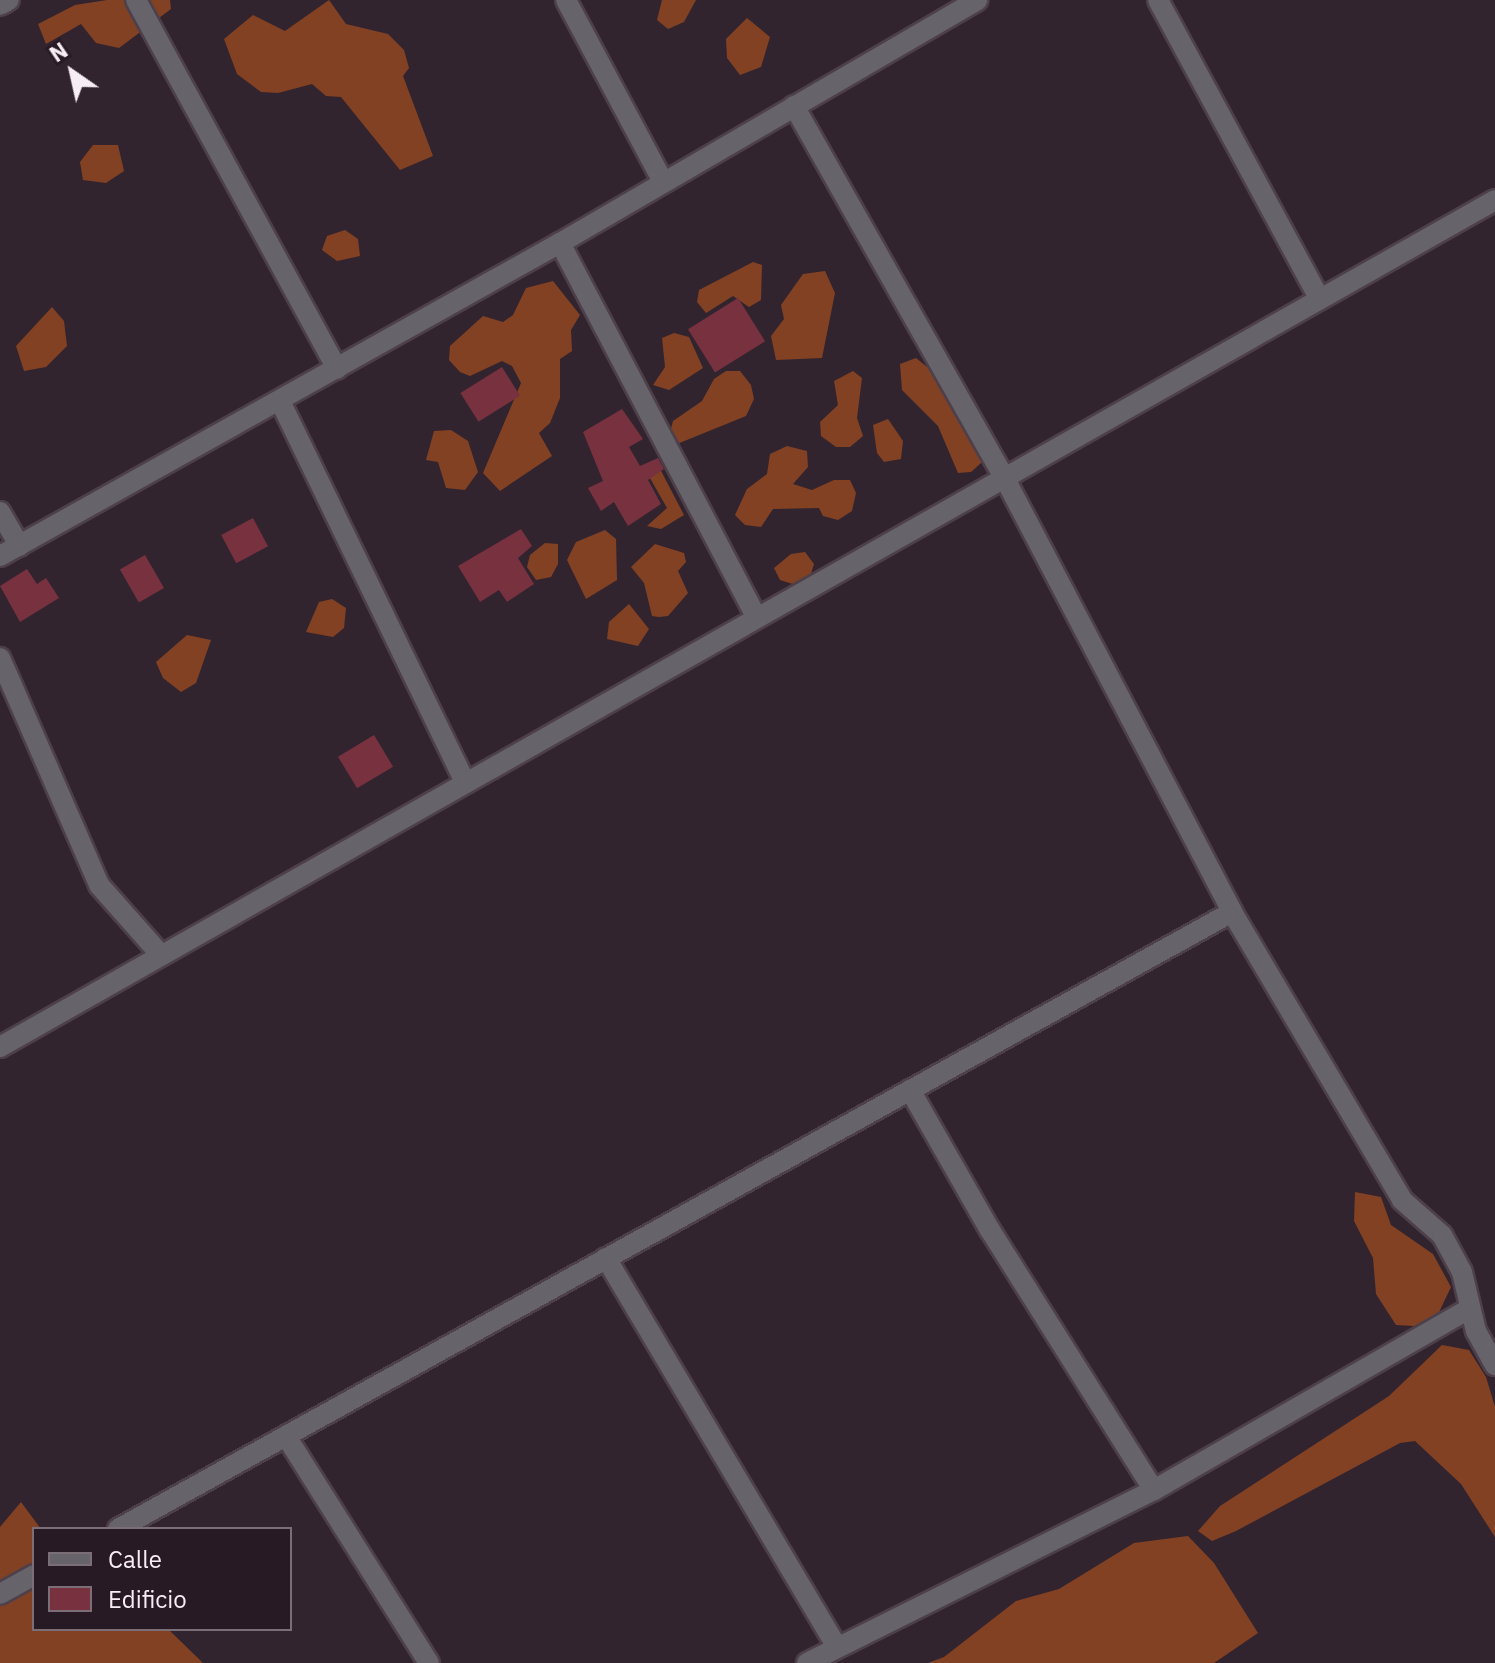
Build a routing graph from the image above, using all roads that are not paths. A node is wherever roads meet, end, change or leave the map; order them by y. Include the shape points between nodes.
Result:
1 (9, 0) edge
2 (136, 0) edge
3 (566, 0) edge
4 (977, 0) edge
5 (1158, 0) edge
6 (0, 5) edge
7 (794, 106) junction
8 (663, 182) junction
9 (1495, 200) edge
10 (560, 243) junction
11 (1320, 299) junction
12 (337, 369) junction
13 (280, 401) junction
14 (1004, 477) junction
15 (0, 512) edge
16 (20, 546) junction
17 (0, 556) edge
18 (756, 616) junction
19 (0, 658) edge
20 (465, 782) junction
21 (1232, 912) junction
22 (161, 955) junction
23 (0, 1047) edge
24 (910, 1090) junction
25 (606, 1258) junction
26 (1469, 1309) junction
27 (1495, 1365) edge
28 (286, 1436) junction
29 (1154, 1490) junction
30 (122, 1527) edge
31 (32, 1576) edge
32 (0, 1594) edge
33 (836, 1646) junction
34 (429, 1663) edge
35 (807, 1663) edge

1 - 6 street
2 - 12 street
3 - 8 street
4 - 7 street
5 - 11 street
7 - 8 street
7 - 14 street
8 - 10 street
9 - 11 street
10 - 12 street
10 - 18 street
11 - 14 street
12 - 13 street
13 - 16 street
13 - 20 street
14 - 18 street
14 - 21 street
15 - 16 street
16 - 17 street
18 - 20 street
19 - 22 street via 99,885
20 - 22 street
21 - 24 street
21 - 26 street via 1402,1200 1442,1235 1462,1272
22 - 23 street
24 - 25 street
24 - 29 street via 990,1230
25 - 28 street
25 - 33 street
26 - 27 street
26 - 29 street
28 - 30 street
28 - 34 street
29 - 33 street
31 - 32 street
33 - 35 street

